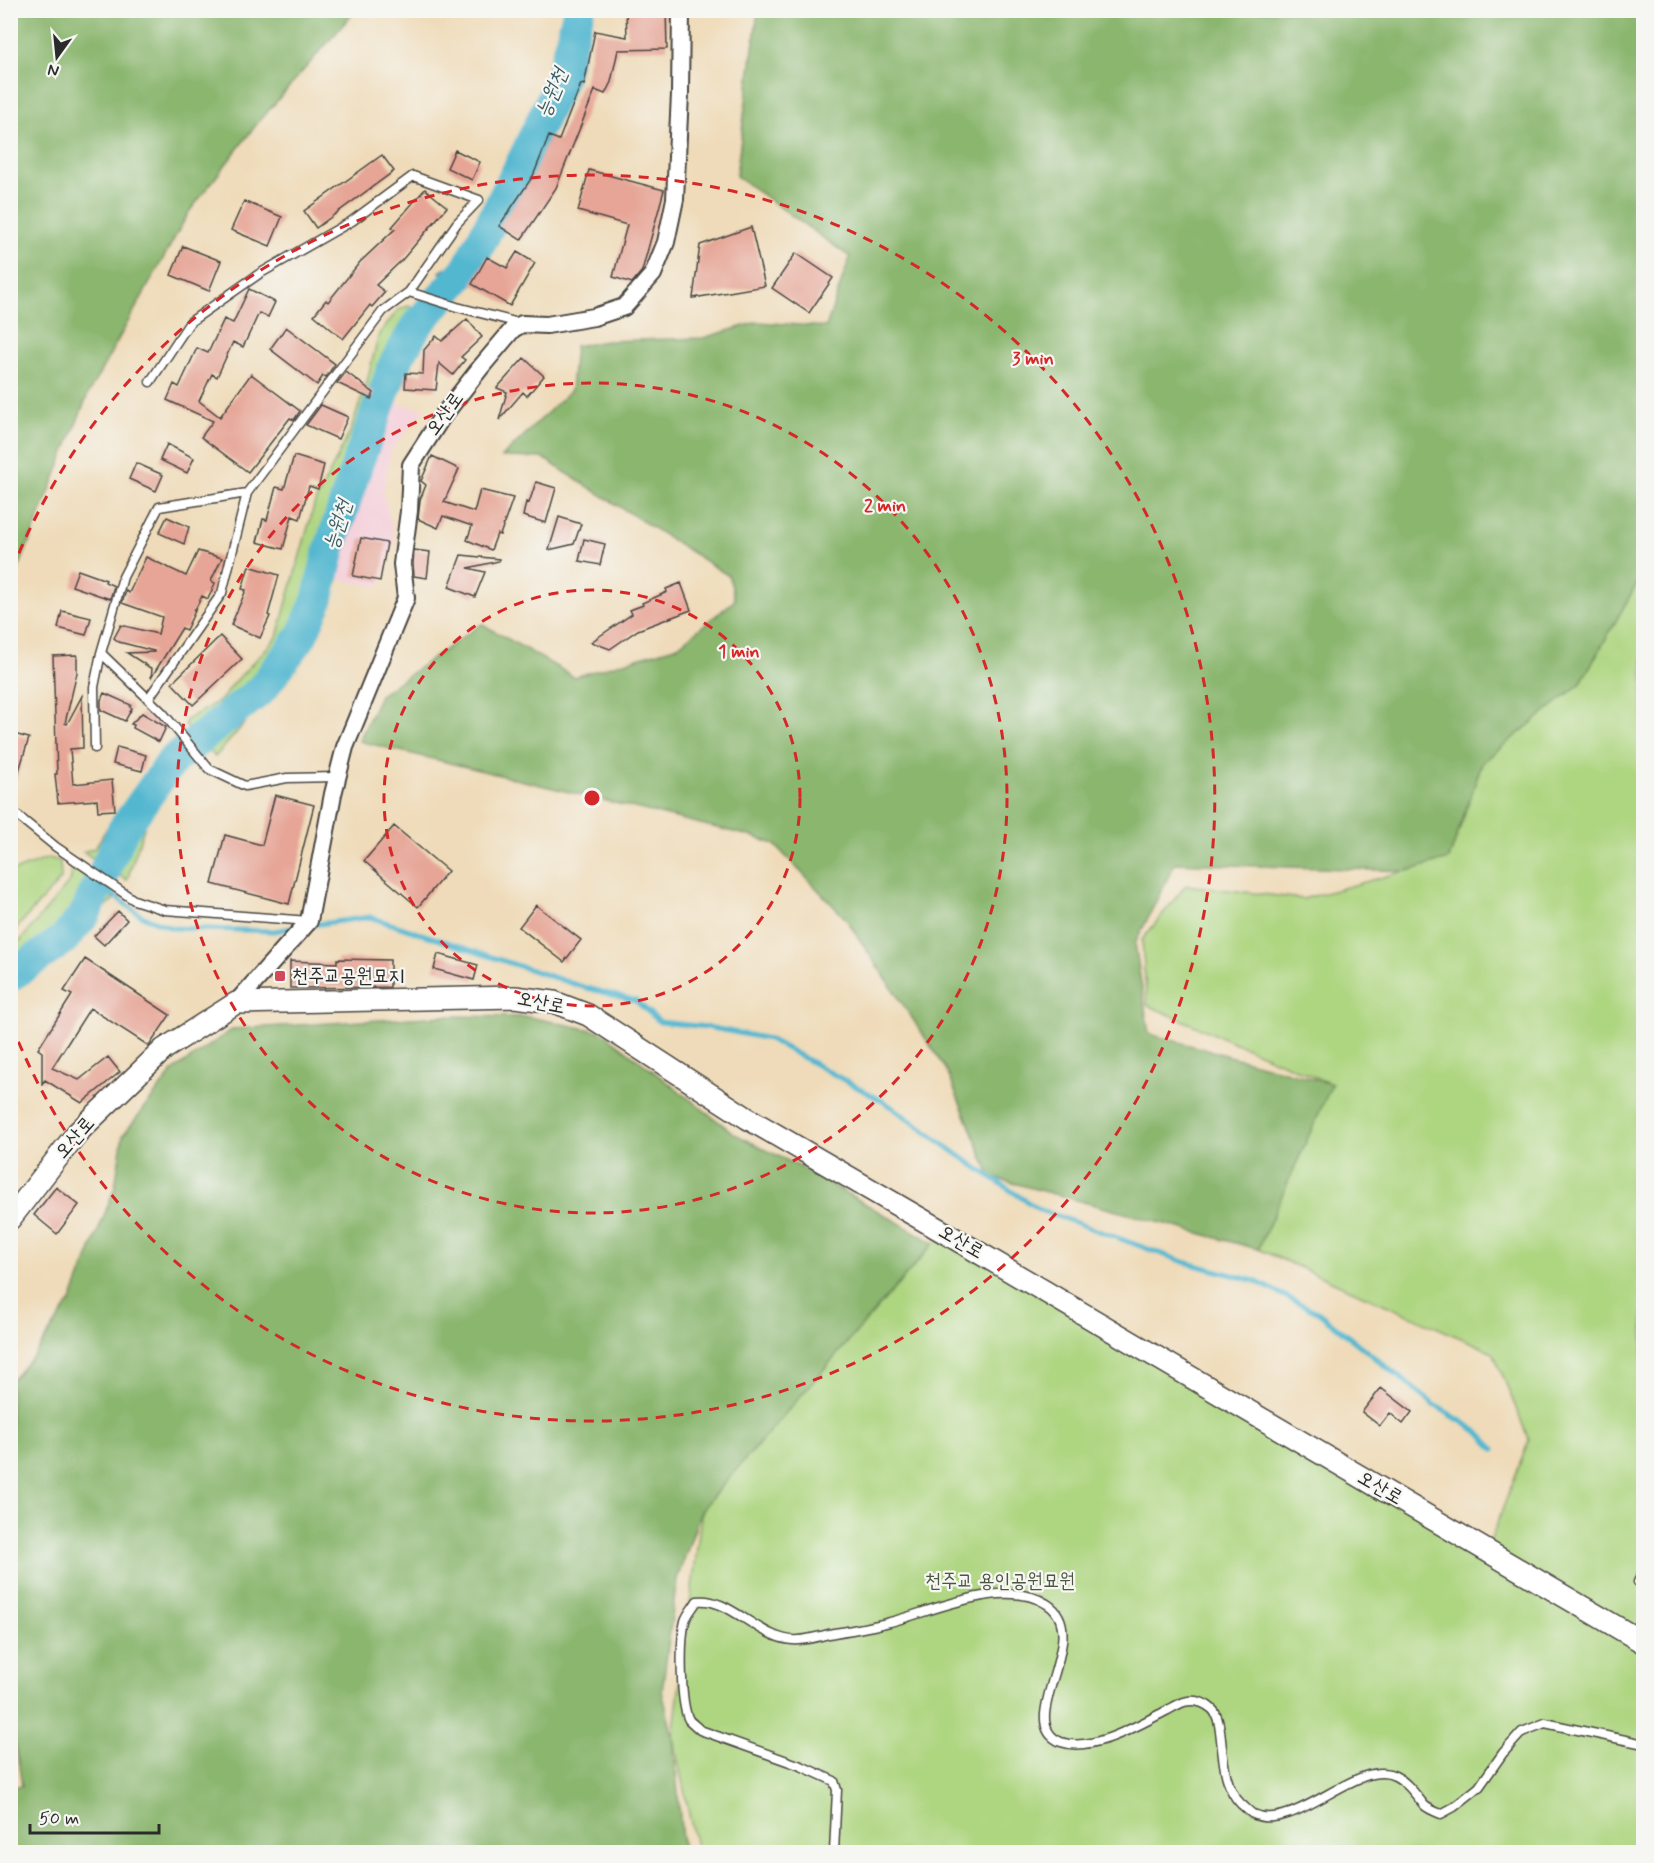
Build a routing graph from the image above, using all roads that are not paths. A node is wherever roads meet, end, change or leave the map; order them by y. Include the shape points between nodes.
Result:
1 (681, 10) edge
2 (410, 292) junction
3 (522, 324) junction
4 (150, 382) dead end
5 (247, 493) junction
6 (101, 652) junction
7 (148, 699) junction
8 (94, 748) dead end
9 (338, 777) junction
10 (18, 816) dead end
11 (309, 921) junction
12 (236, 1003) junction
13 (10, 1219) edge
14 (1644, 1571) edge
15 (1644, 1586) edge
16 (1644, 1644) edge
17 (1644, 1744) edge
18 (834, 1852) edge

1 - 3 street via 675,199 666,242 653,274 624,307 547,325
2 - 3 lane
2 - 4 lane via 457,223 480,200 413,176 352,220 259,274 190,322
2 - 5 lane via 383,311
3 - 9 street, 오산로 via 513,329 481,367 411,465 402,564 406,598 345,747
5 - 6 lane via 159,507 123,577
5 - 7 lane via 222,593
6 - 7 lane
6 - 8 lane via 94,687
7 - 9 lane via 209,769 245,786 287,777
9 - 11 street, 오산로
10 - 11 lane via 134,900 165,910
11 - 12 street, 오산로
12 - 13 street, 오산로 via 164,1049 77,1133
12 - 16 street, 오산로 via 515,997 554,1002 588,1015 747,1118
14 - 15 lane via 1638,1582
17 - 18 lane via 1545,1723 1522,1732 1479,1787 1441,1815 1425,1807 1395,1775 1379,1773 1286,1816 1270,1818 1252,1814 1230,1790 1219,1721 1215,1711 1202,1701 1184,1702 1089,1744 1071,1745 1048,1732 1045,1718 1062,1648 1062,1625 1056,1609 1039,1599 1004,1594 970,1598 888,1623 797,1641 750,1624 717,1602 697,1601 685,1618 682,1634 684,1698 689,1719 700,1730 834,1781

